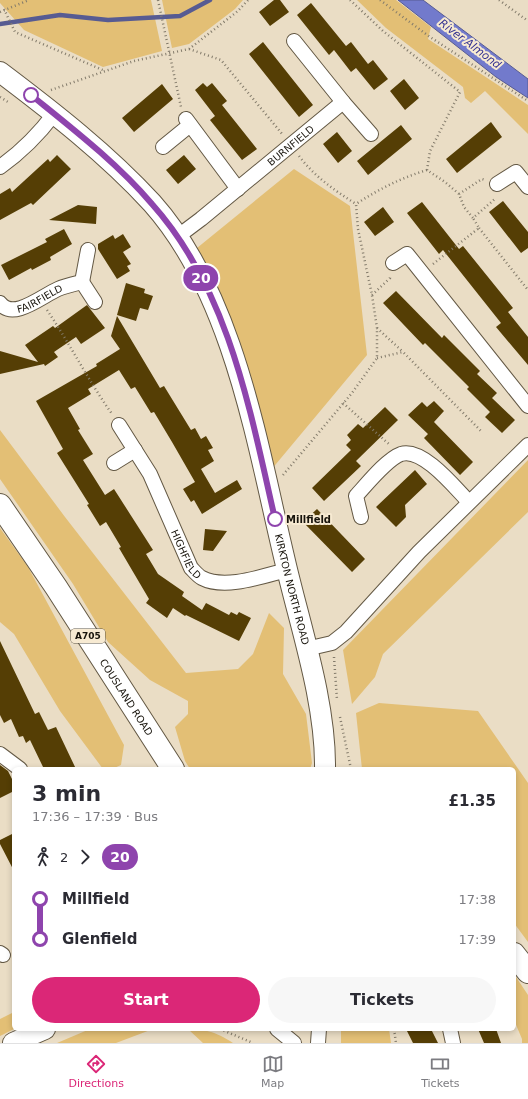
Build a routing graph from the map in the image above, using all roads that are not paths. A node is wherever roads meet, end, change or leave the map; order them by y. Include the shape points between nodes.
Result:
1 (294, 42) dead end
2 (0, 72) edge
3 (343, 102) junction
4 (54, 114) junction
5 (371, 134) dead end
6 (163, 147) dead end
7 (0, 167) edge
8 (497, 184) road end
9 (528, 187) edge
10 (238, 189) junction
11 (177, 237) junction
12 (88, 250) dead end
13 (393, 264) road end
14 (82, 282) junction
15 (95, 302) dead end
16 (0, 303) edge
17 (528, 406) edge
18 (119, 425) road end
19 (528, 445) edge
20 (135, 450) junction
21 (114, 463) dead end
22 (469, 502) junction
23 (0, 505) edge
24 (361, 517) dead end
25 (287, 570) junction
26 (306, 649) junction
27 (0, 754) edge
28 (17, 767) edge
29 (172, 767) edge
30 (325, 767) edge
31 (516, 957) edge
32 (528, 972) edge
33 (40, 1031) edge
34 (279, 1031) edge
35 (319, 1031) edge
36 (450, 1031) edge
37 (13, 1043) edge
38 (294, 1043) edge
39 (318, 1043) edge
40 (453, 1043) edge

1 - 3 street
2 - 4 main road, KIRKTON NORTH ROAD
3 - 5 street
3 - 10 street, BURNFIELD
4 - 7 street via 17,154
4 - 11 main road, KIRKTON NORTH ROAD via 116,166 153,204
6 - 10 street via 188,122
8 - 9 street via 516,172
10 - 11 street, BURNFIELD
11 - 25 main road, KIRKTON NORTH ROAD via 197,269 215,307 239,371
12 - 14 street
13 - 17 street via 407,254
14 - 15 street
14 - 16 street, FAIRFIELD via 59,288 26,307 14,310 3,307
18 - 20 street, HIGHFIELD
19 - 22 street
20 - 21 street
20 - 25 street, HIGHFIELD via 156,487 191,568 201,578 225,583
22 - 24 street via 424,459 406,453 391,460 356,496
22 - 26 street via 346,632 332,643
23 - 29 main road, COUSLAND ROAD / A705 via 56,586
25 - 26 main road, KIRKTON NORTH ROAD
26 - 30 main road, KIRKTON NORTH ROAD via 325,746
27 - 28 street
31 - 32 main road
33 - 37 main road
34 - 38 street
35 - 39 street
36 - 40 street

